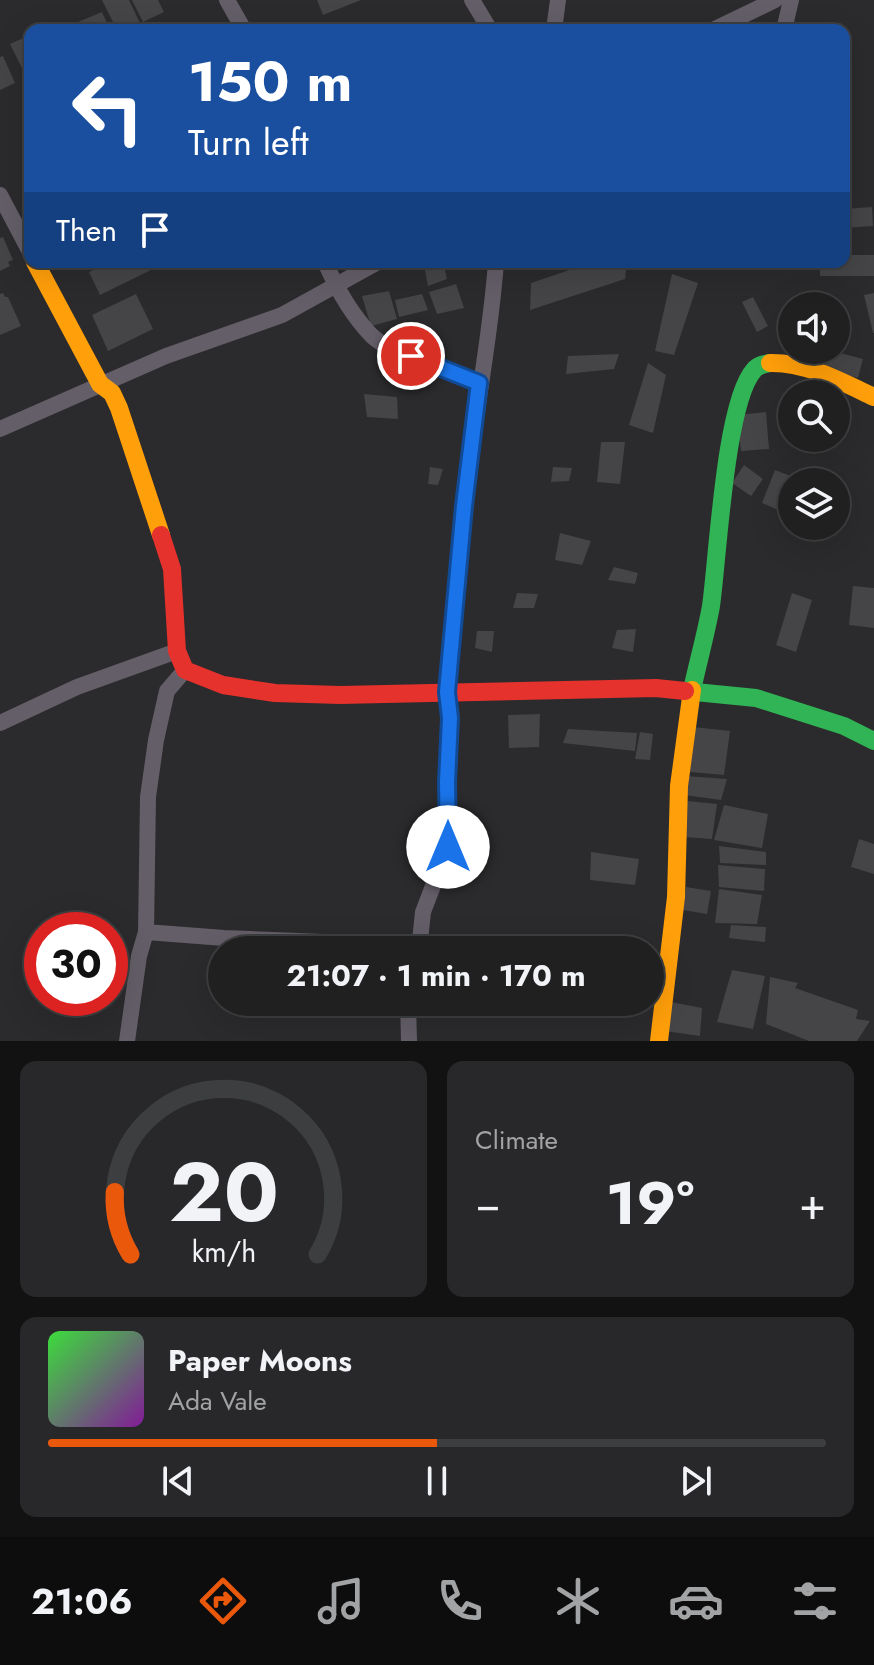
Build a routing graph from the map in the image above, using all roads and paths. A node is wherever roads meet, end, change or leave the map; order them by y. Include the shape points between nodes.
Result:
1 (227, 0) edge
2 (472, 0) edge
3 (558, 0) edge
4 (775, 0) edge
5 (791, 0) edge
6 (241, 24) edge
7 (486, 24) edge
8 (555, 24) edge
9 (725, 24) edge
10 (785, 24) edge
11 (0, 195) edge
12 (24, 241) edge
13 (38, 268) edge
14 (328, 268) edge
15 (367, 268) edge
16 (496, 268) edge
17 (335, 286) junction
18 (479, 383) junction
19 (100, 384) junction
20 (874, 397) edge
21 (0, 429) edge
22 (177, 651) junction
23 (185, 670) junction
24 (692, 691) junction
25 (447, 692) junction
26 (0, 723) edge
27 (874, 741) edge
28 (146, 932) junction
29 (214, 936) edge
30 (420, 936) edge
31 (664, 936) edge
32 (408, 1016) edge
33 (659, 1016) edge
34 (127, 1041) edge
35 (409, 1041) edge
36 (659, 1041) edge

1 - 6 street
2 - 7 street
3 - 8 street
4 - 9 street
5 - 10 street
11 - 12 street
13 - 19 street
14 - 17 street
15 - 17 street
16 - 18 street
17 - 18 street via 372,336 388,348
17 - 19 street via 282,315
18 - 25 street
19 - 21 street
19 - 22 street via 119,408 172,569
20 - 24 street via 776,360 757,366 745,379 737,402 711,604
22 - 23 street
22 - 26 street via 77,687
23 - 25 street via 223,685 275,693
23 - 28 street via 167,691 148,797
24 - 25 street
24 - 27 street via 756,698
24 - 31 street via 677,818 678,859
25 - 30 street via 448,847 423,912
28 - 29 street
28 - 34 street
32 - 35 street
33 - 36 street

